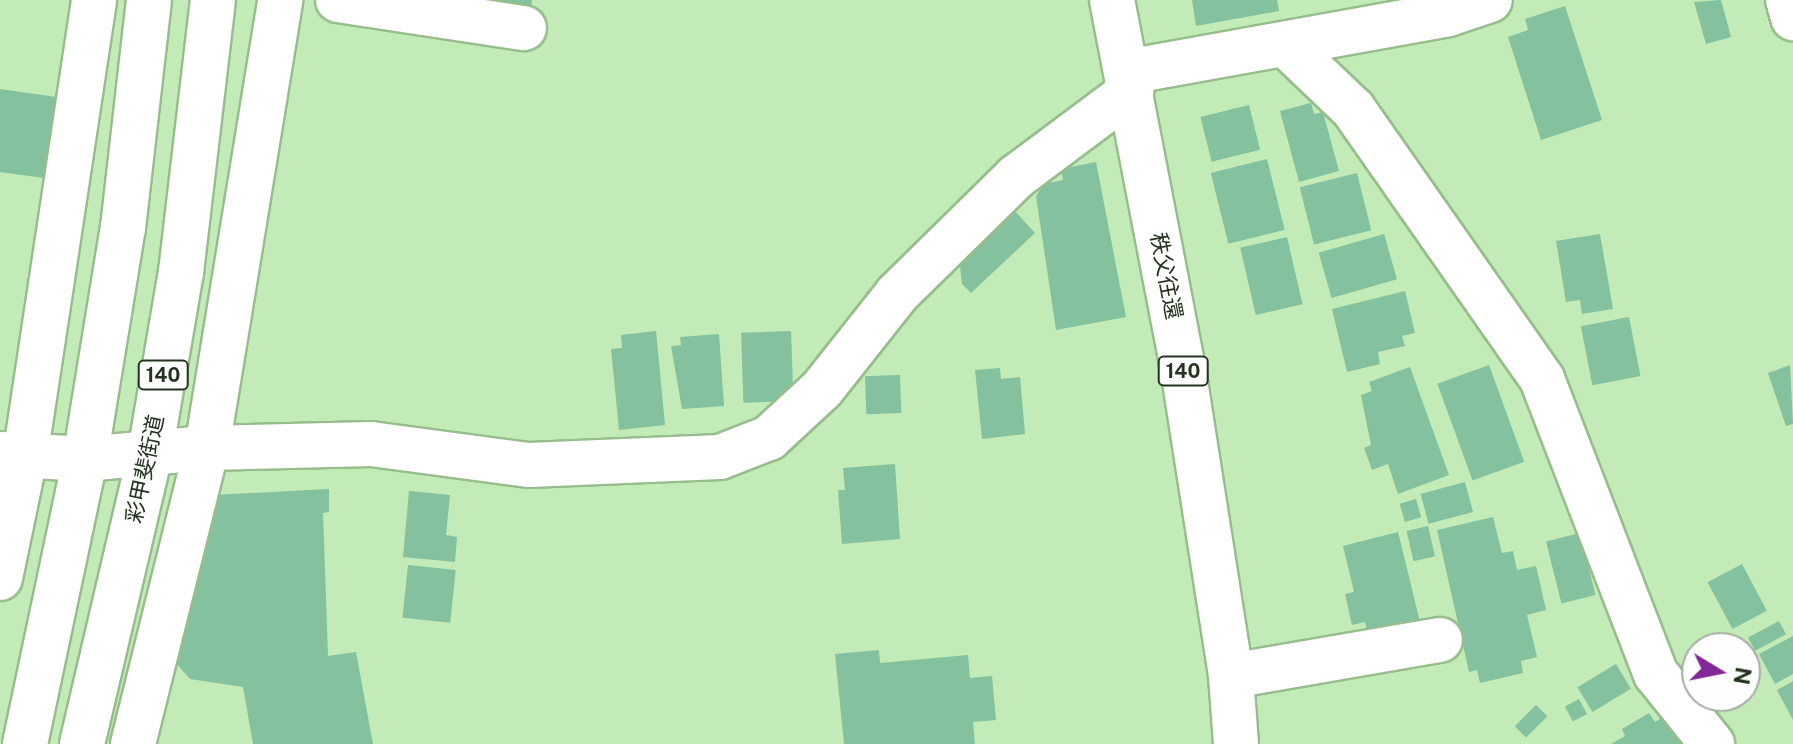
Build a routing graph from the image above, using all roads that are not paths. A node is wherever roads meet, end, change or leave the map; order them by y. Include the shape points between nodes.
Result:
1 (94, 0) edge
2 (149, 0) edge
3 (213, 0) edge
4 (280, 0) edge
5 (338, 0) edge
6 (1112, 0) edge
7 (1490, 0) edge
8 (1788, 0) edge
9 (416, 5) edge
10 (1793, 18) edge
11 (524, 28) dead end
12 (1285, 44) junction
13 (1129, 82) junction
14 (207, 448) junction
15 (150, 453) junction
16 (12, 455) edge
17 (85, 459) junction
18 (0, 578) edge
19 (1440, 640) dead end
20 (1231, 676) junction
21 (25, 744) edge
22 (82, 744) edge
23 (133, 744) edge
24 (1236, 744) edge
25 (1712, 744) edge

1 - 16 main road
2 - 17 main road via 123,228
3 - 15 main road, 彩甲斐街道 / 140 via 181,272
4 - 14 main road
5 - 9 main road
6 - 13 main road, 秩父往還 / 140
7 - 12 main road
8 - 10 main road
9 - 11 main road
12 - 13 main road
12 - 25 main road via 1353,109 1542,379 1656,674
13 - 14 main road via 1016,177 897,294 822,389 769,438 720,457 529,465 371,444
13 - 20 main road, 秩父往還 / 140
14 - 15 main road
14 - 23 main road
15 - 17 main road
15 - 22 main road, 彩甲斐街道 / 140
16 - 17 main road
16 - 18 main road
17 - 21 main road
19 - 20 main road
20 - 24 main road, 秩父往還 / 140

